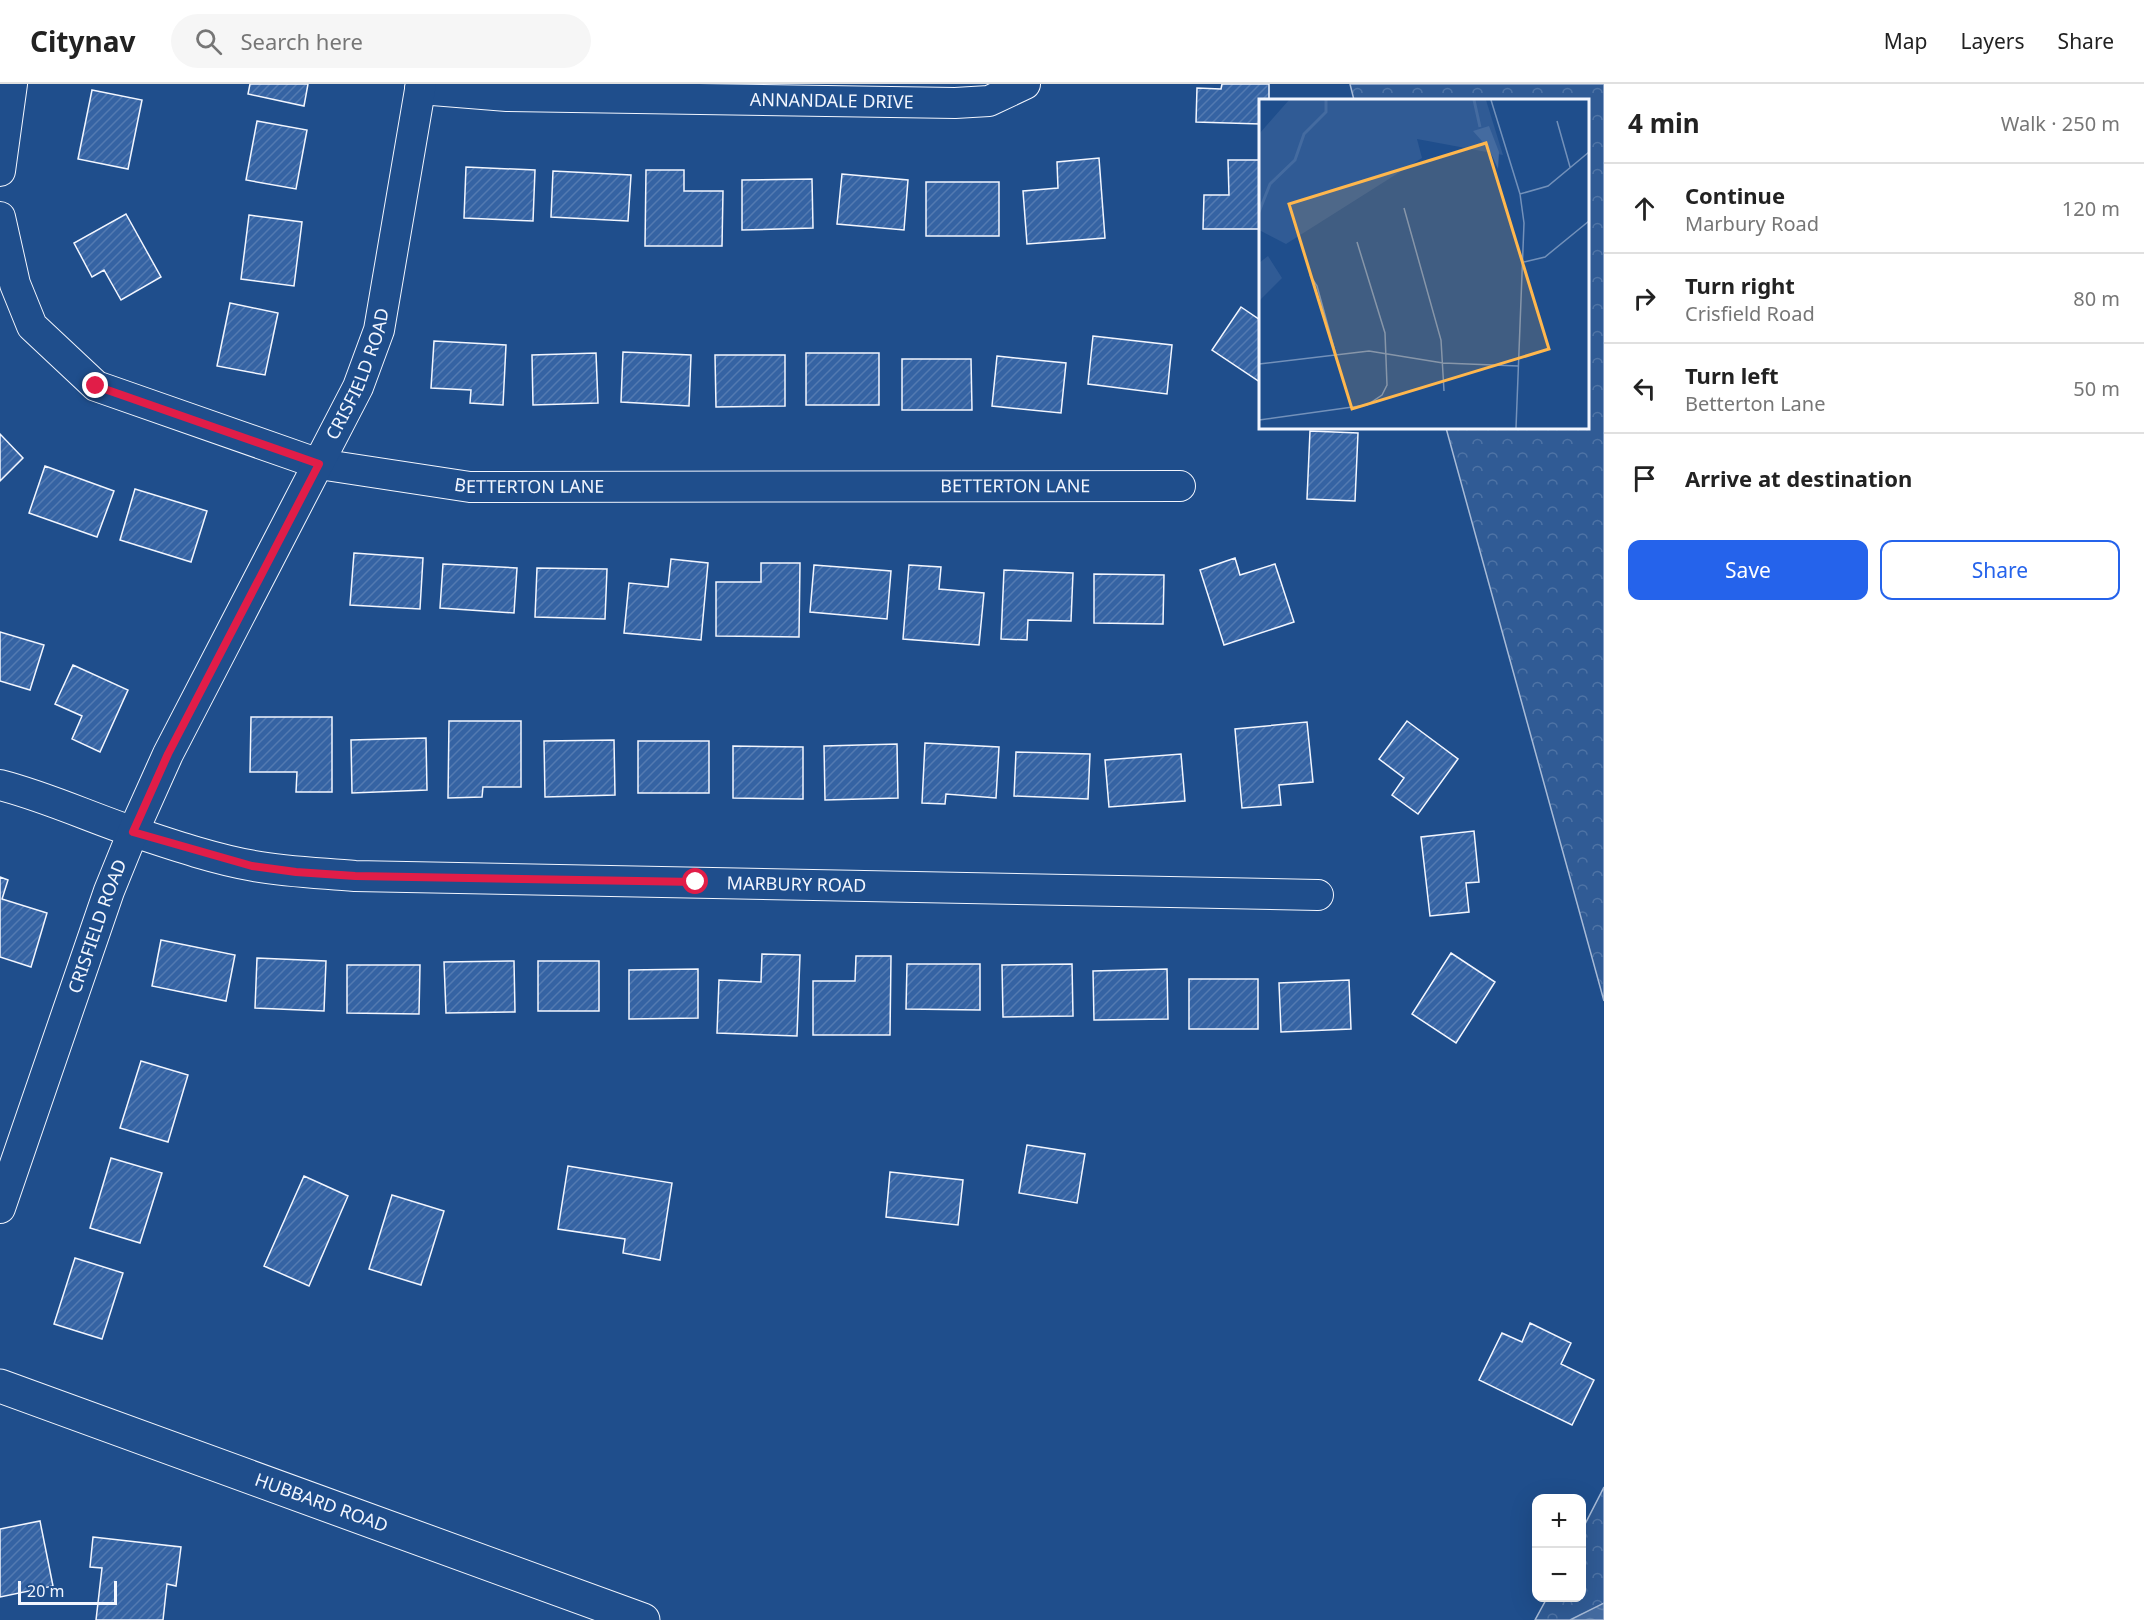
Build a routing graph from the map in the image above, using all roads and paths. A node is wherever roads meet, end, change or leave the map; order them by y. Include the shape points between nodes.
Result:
1 (12, 84) edge
2 (1025, 84) edge
3 (420, 86) edge
4 (0, 171) edge
5 (0, 217) edge
6 (319, 464) junction
7 (1179, 486) dead end
8 (0, 785) edge
9 (133, 832) junction
10 (1318, 895) dead end
11 (0, 1208) edge
12 (0, 1386) edge
13 (643, 1620) edge

1 - 4 street
2 - 3 street, ANNANDALE DRIVE via 989,101 955,103 507,96
3 - 6 street, CRISFIELD ROAD via 379,330 358,387
5 - 6 street, BETTERTON LANE via 15,284 33,326 96,386
6 - 7 street, BETTERTON LANE via 470,487
6 - 9 street, CRISFIELD ROAD via 168,754
8 - 9 street, MARBURY ROAD via 39,795
9 - 10 street, MARBURY ROAD via 252,866 355,876
9 - 11 street, CRISFIELD ROAD
12 - 13 main road, HUBBARD ROAD

